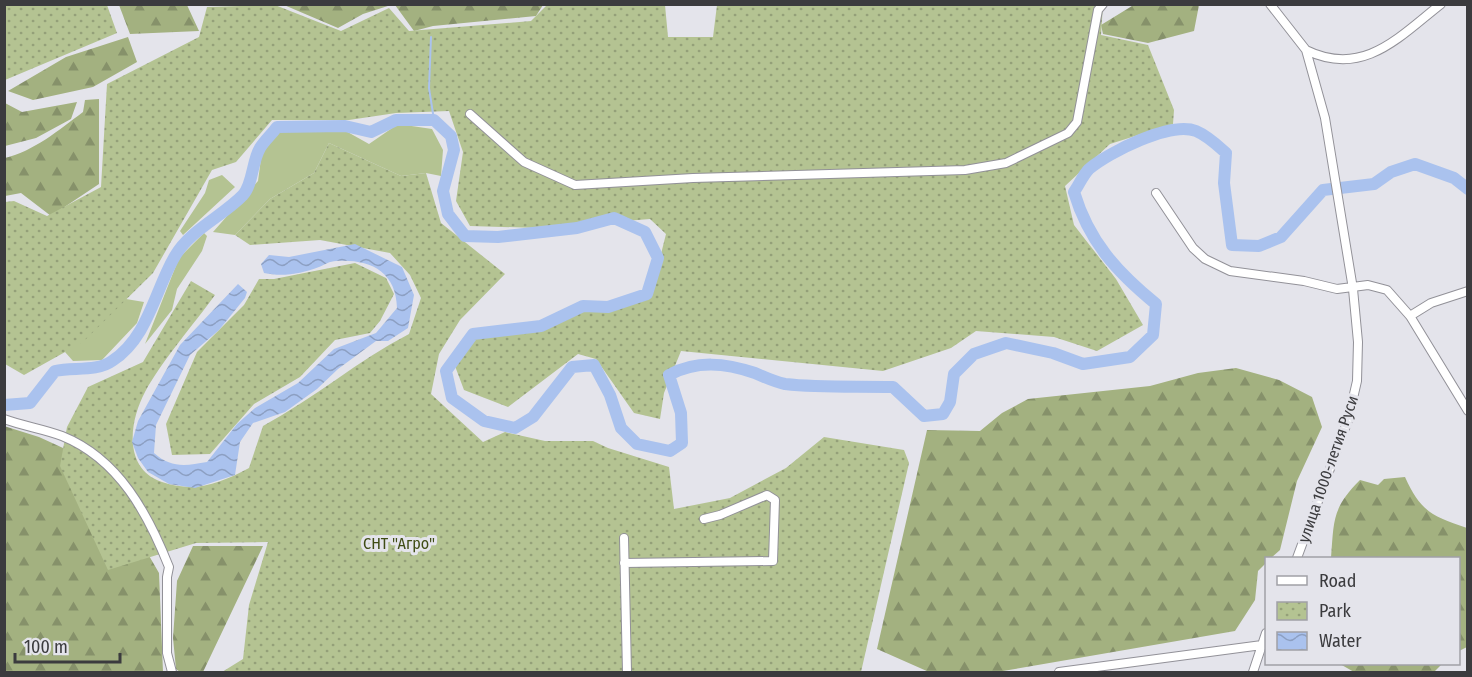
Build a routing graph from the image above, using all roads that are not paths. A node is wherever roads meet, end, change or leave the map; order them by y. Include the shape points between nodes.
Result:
1 (1103, 4) edge
2 (1270, 4) edge
3 (1441, 4) edge
4 (1306, 50) junction
5 (470, 114) dead end
6 (1156, 193) dead end
7 (1353, 289) junction
8 (1467, 291) edge
9 (1410, 316) junction
10 (1467, 411) edge
11 (4, 419) edge
12 (704, 519) dead end
13 (624, 538) dead end
14 (1296, 557) edge
15 (624, 563) junction
16 (1265, 636) edge
17 (1262, 645) junction
18 (172, 672) edge
19 (627, 672) edge
20 (1059, 672) edge
21 (1253, 672) edge

1 - 5 street via 1098,10 1077,122 1068,133 1006,163 965,170 693,177 575,185 524,162
2 - 4 street
3 - 4 street via 1387,47 1366,56 1350,60 1325,58
4 - 7 street, улица 1000-летия Руси via 1325,118
6 - 7 street via 1193,248 1219,267 1243,275 1304,281 1337,290
7 - 9 street via 1368,285 1387,290
7 - 14 street, улица 1000-летия Руси via 1357,381 1350,412
8 - 9 street via 1431,303
9 - 10 street
11 - 18 street via 62,436 94,454 114,470 139,503 170,567 167,654
12 - 15 street via 772,496 773,561
13 - 15 street
15 - 19 street
16 - 17 street
17 - 20 street
17 - 21 street

